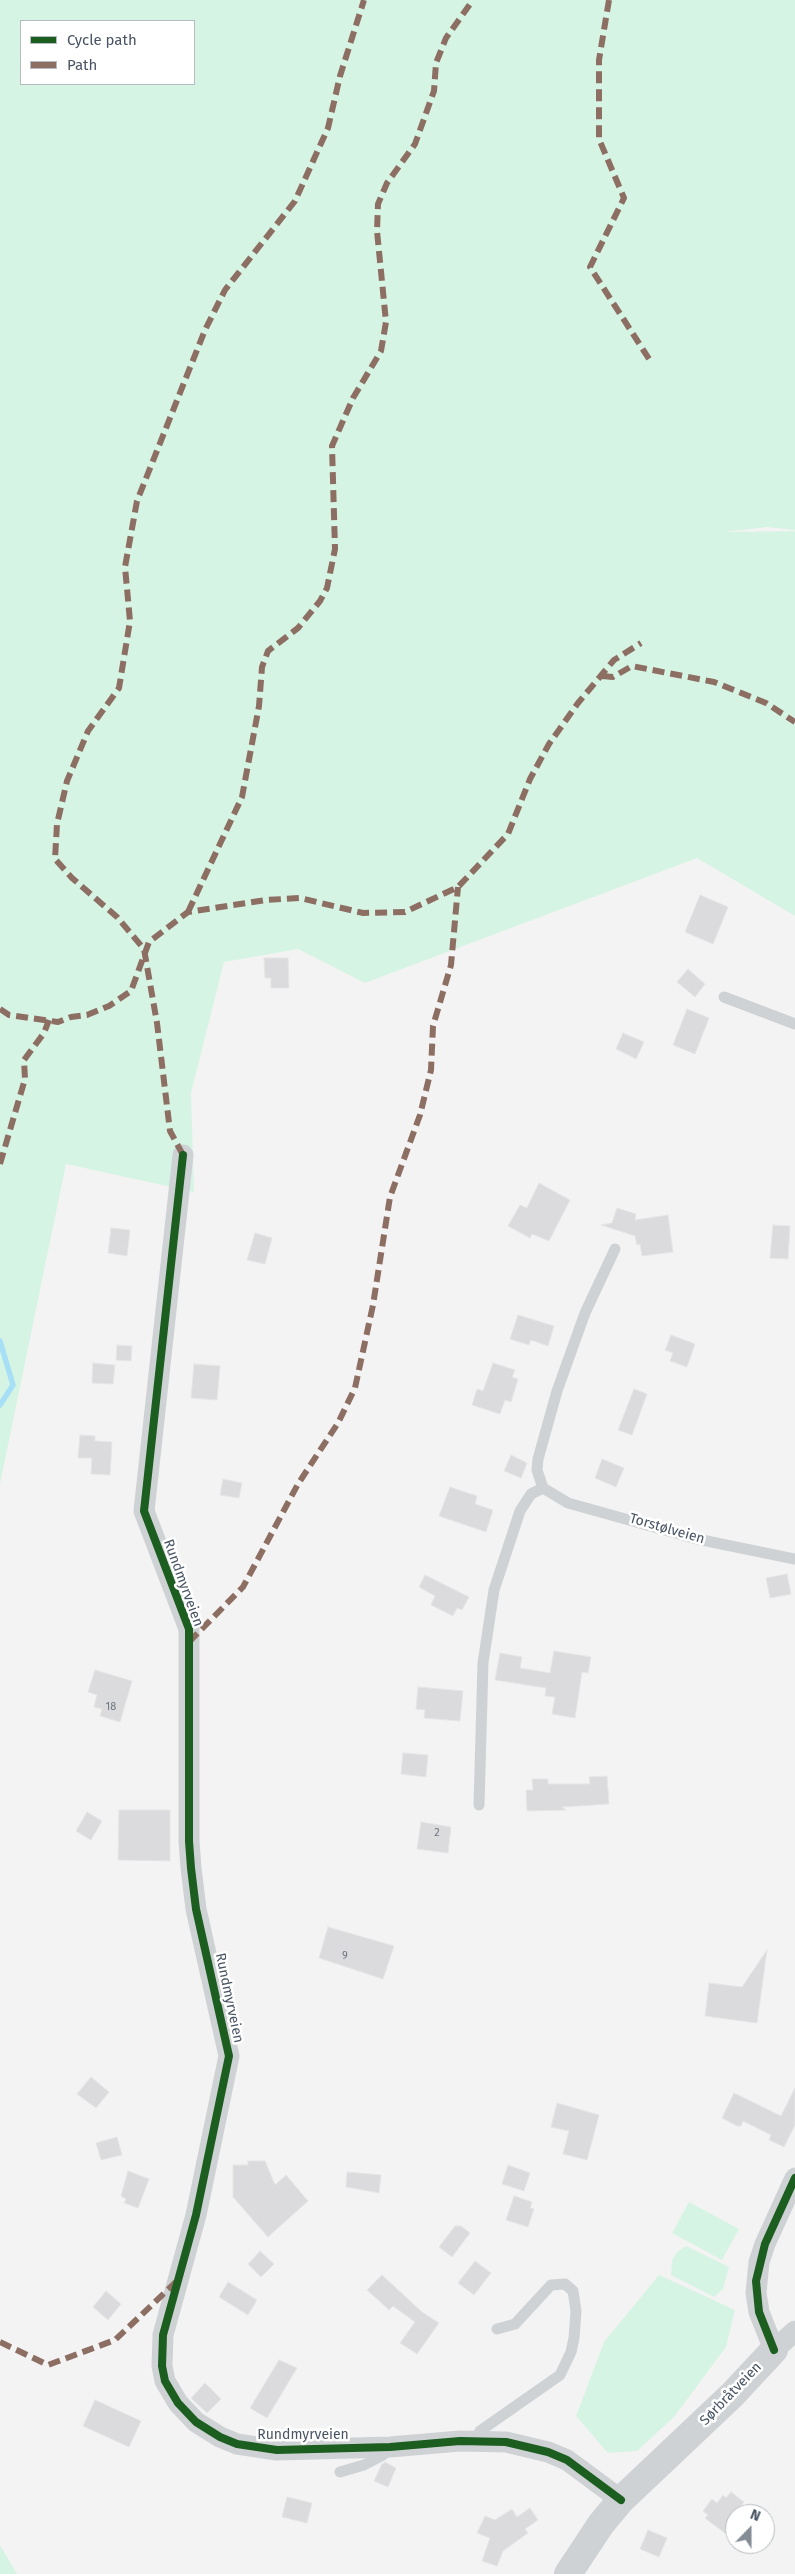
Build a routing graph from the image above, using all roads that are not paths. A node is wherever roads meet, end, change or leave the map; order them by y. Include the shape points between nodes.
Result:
1 (724, 997) dead end
2 (795, 1024) edge
3 (182, 1155) dead end
4 (615, 1249) dead end
5 (543, 1488) junction
6 (795, 1559) edge
7 (479, 1805) dead end
8 (795, 2178) edge
9 (497, 2329) dead end
10 (795, 2331) edge
11 (774, 2350) junction
12 (474, 2441) junction
13 (390, 2447) junction
14 (340, 2472) dead end
15 (621, 2500) junction
16 (568, 2574) edge

1 - 2 lane
3 - 13 street, Rundmyrveien via 144,1511 189,1629 191,1859 196,1909 229,2056 196,2215 163,2335 162,2366 170,2394 186,2412 207,2430 237,2444 277,2450
4 - 5 lane via 585,1313 557,1391 538,1459 537,1470
5 - 6 lane, Torstølveien via 568,1503 697,1539
5 - 7 lane via 531,1494 520,1511 494,1590 483,1663
8 - 11 street, Sørbråtveien via 765,2244 756,2281 759,2312
9 - 12 lane via 515,2324 551,2285 565,2284 573,2291 576,2311 574,2338 560,2374 480,2431
10 - 11 street
11 - 15 street, Sørbråtveien via 733,2394
12 - 13 street, Rundmyrveien
12 - 15 street, Rundmyrveien via 506,2442 548,2452 567,2460
13 - 14 lane via 375,2460
15 - 16 street, Sørbråtveien

